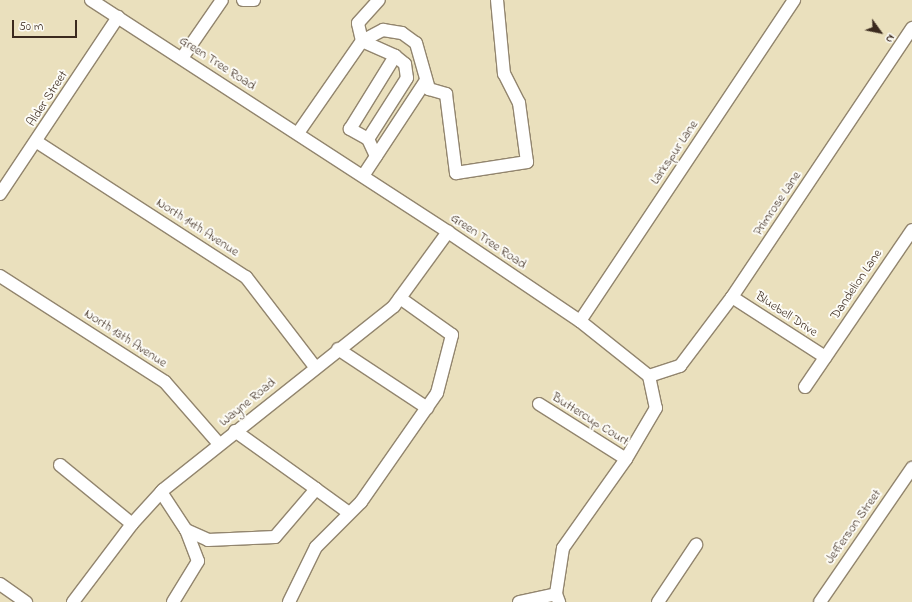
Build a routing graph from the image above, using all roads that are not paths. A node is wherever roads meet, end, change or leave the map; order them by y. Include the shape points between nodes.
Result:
1 (91, 0) edge
2 (222, 0) edge
3 (243, 0) edge
4 (254, 0) edge
5 (379, 0) edge
6 (497, 0) edge
7 (794, 0) edge
8 (118, 17) junction
9 (912, 28) edge
10 (362, 41) junction
11 (395, 56) junction
12 (182, 58) junction
13 (425, 82) junction
14 (298, 133) junction
15 (368, 139) junction
16 (37, 142) junction
17 (376, 156) junction
18 (363, 176) junction
19 (0, 194) edge
20 (912, 230) edge
21 (448, 232) junction
22 (0, 276) edge
23 (732, 297) junction
24 (400, 298) junction
25 (580, 321) junction
26 (338, 349) junction
27 (825, 357) junction
28 (315, 367) junction
29 (649, 376) junction
30 (805, 388) dead end
31 (539, 404) dead end
32 (427, 408) junction
33 (235, 431) junction
34 (219, 444) junction
35 (626, 459) junction
36 (60, 465) dead end
37 (912, 468) edge
38 (316, 489) junction
39 (161, 492) junction
40 (348, 512) junction
41 (132, 524) junction
42 (186, 530) junction
43 (696, 545) dead end
44 (0, 584) edge
45 (557, 598) edge
46 (26, 602) edge
47 (73, 602) edge
48 (173, 602) edge
49 (289, 602) edge
50 (519, 602) edge
51 (658, 602) edge
52 (820, 602) edge

1 - 8 street, Green Tree Road
2 - 12 street
3 - 4 street
5 - 10 street via 358,23
6 - 13 street via 504,74 518,104 528,162 456,173 446,94 429,90
7 - 25 street, Larkspur Lane
8 - 12 street, Green Tree Road
8 - 16 street, Alder Street
9 - 23 street, Primrose Lane
10 - 11 street
10 - 13 street via 383,30 402,33 416,43 422,58
10 - 14 street
11 - 15 street via 405,64 407,78
11 - 15 street via 350,129
12 - 14 street, Green Tree Road
13 - 17 street
14 - 18 street, Green Tree Road
15 - 17 street
16 - 19 street, Alder Street
16 - 28 street, North 14th Avenue via 246,277
17 - 18 street
18 - 21 street, Green Tree Road
20 - 27 street, Dandelion Lane
21 - 24 street, Wayne Road
21 - 25 street, Green Tree Road
22 - 34 street, North 13th Avenue via 166,382
23 - 27 street, Bluebell Drive
23 - 29 street, Primrose Lane via 680,366
24 - 26 street, Wayne Road
24 - 32 street via 452,335 437,393
25 - 29 street, Green Tree Road
26 - 28 street, Wayne Road
26 - 32 street
27 - 30 street, Dandelion Lane
28 - 33 street, Wayne Road
29 - 35 street via 656,408
31 - 35 street, Buttercup Court
32 - 40 street via 361,502
33 - 34 street, Wayne Road
33 - 38 street
34 - 39 street, Wayne Road
35 - 45 street via 563,548
36 - 41 street
37 - 52 street, Jefferson Street
38 - 40 street
38 - 42 street via 275,537 208,540
39 - 41 street, Wayne Road
39 - 42 street
40 - 49 street via 316,547
41 - 47 street, Wayne Road
42 - 48 street via 198,561
43 - 51 street
44 - 46 street
45 - 50 street

